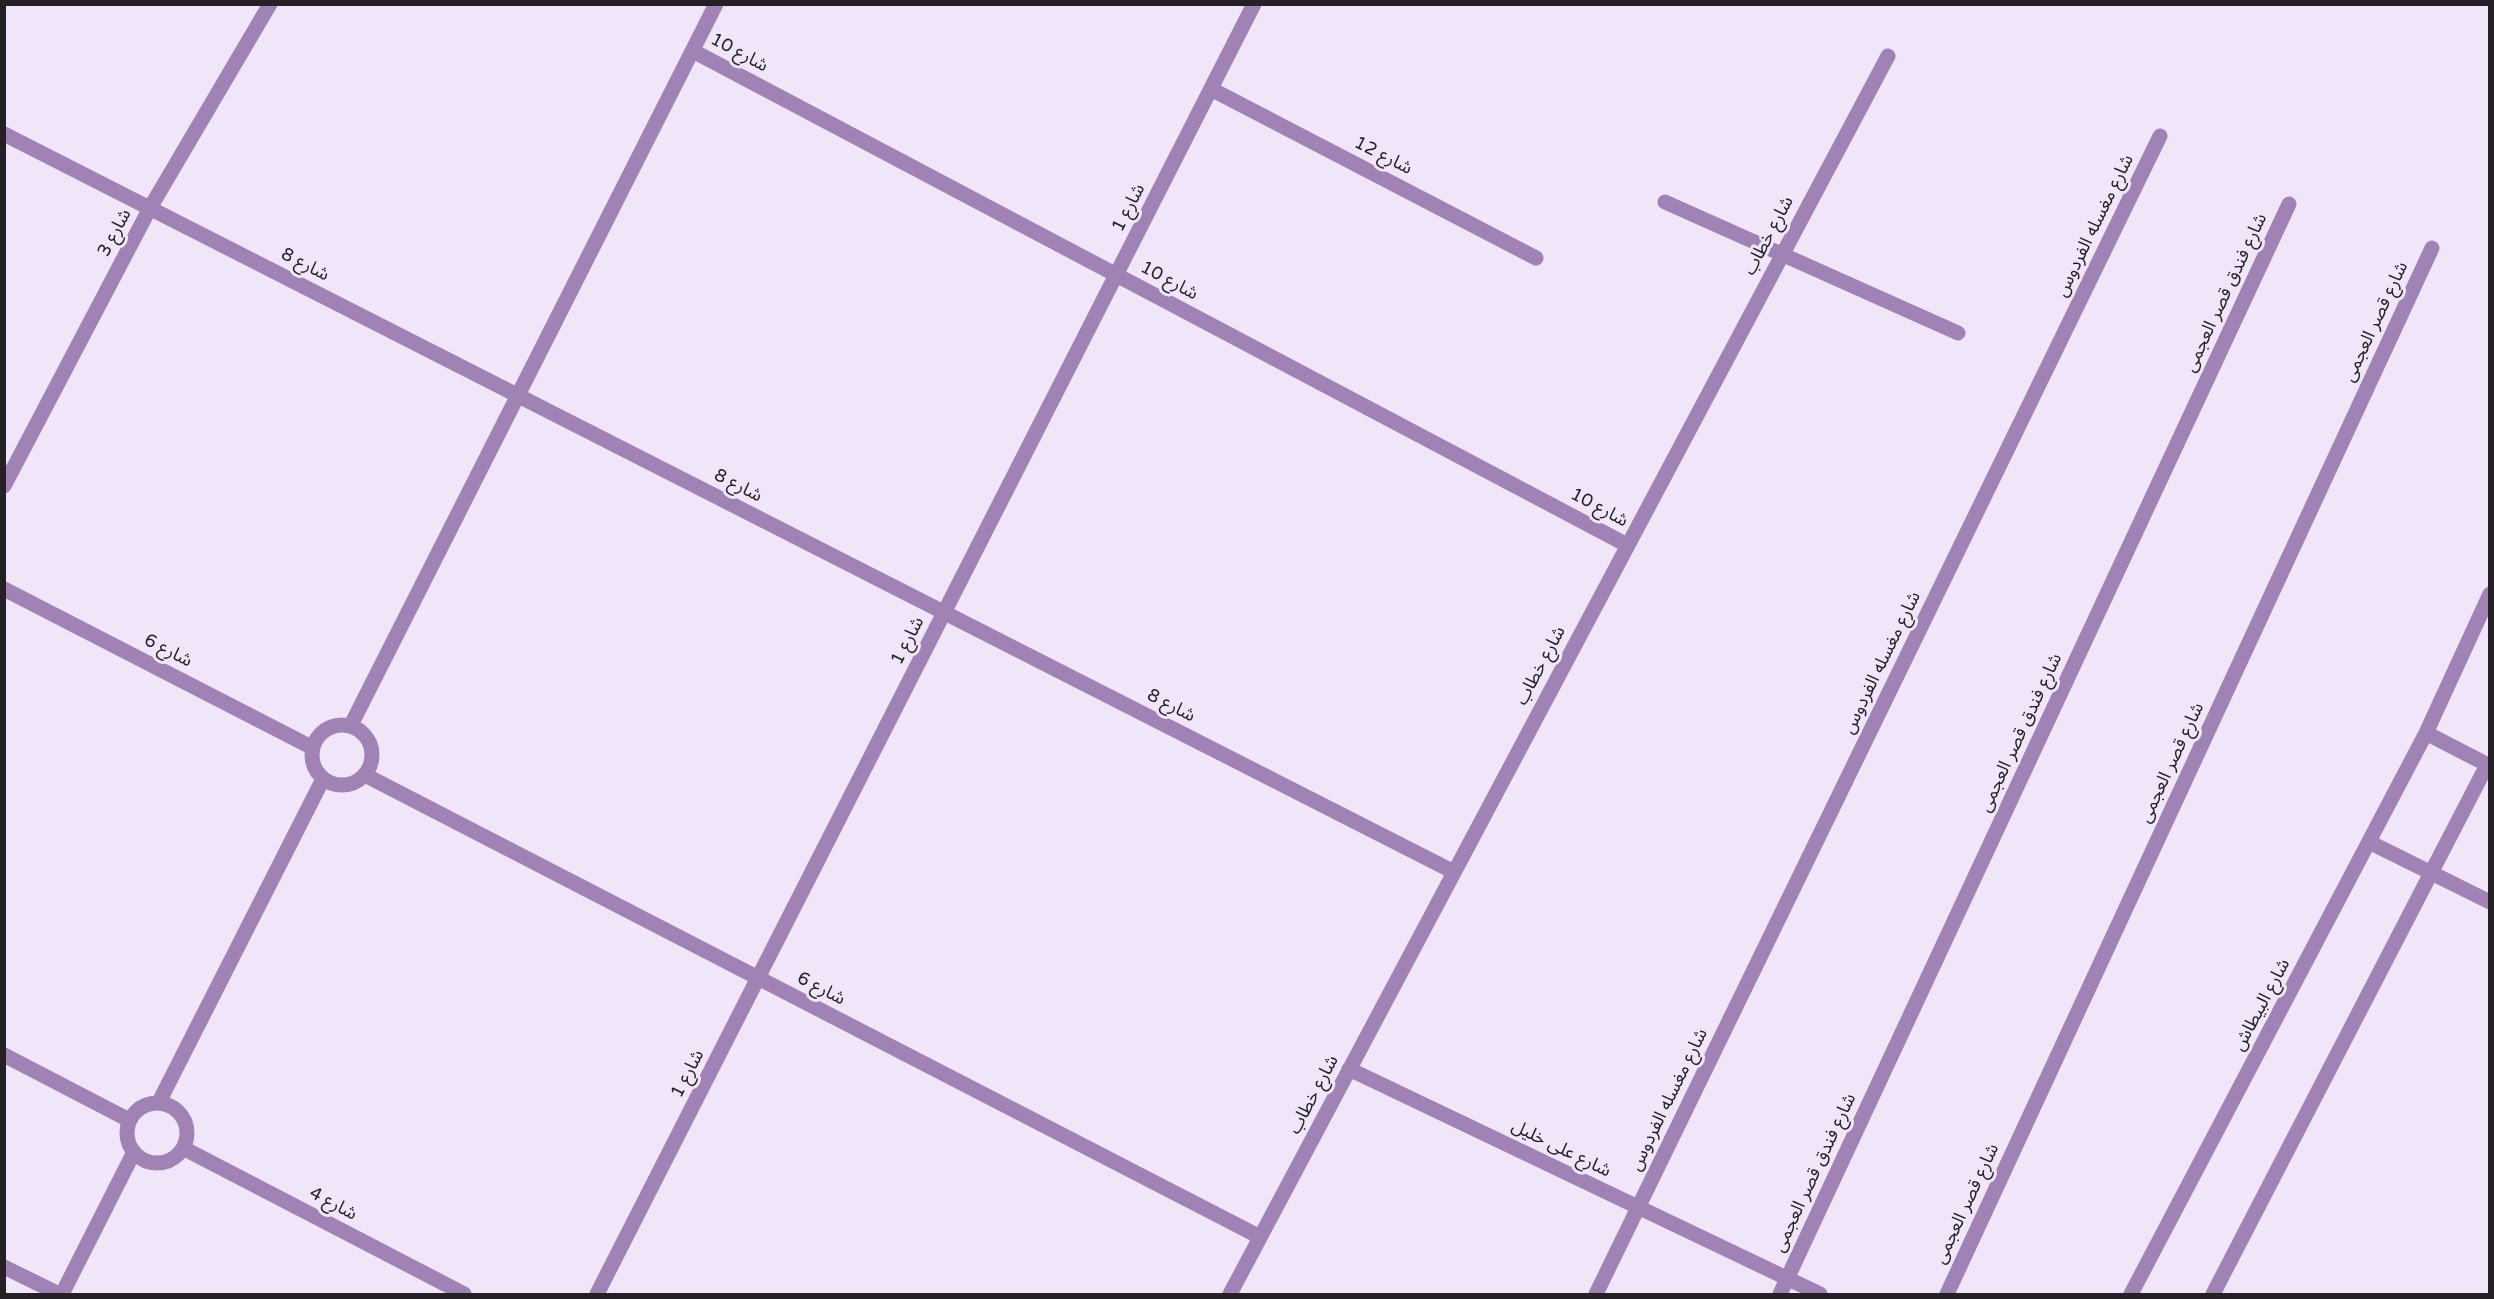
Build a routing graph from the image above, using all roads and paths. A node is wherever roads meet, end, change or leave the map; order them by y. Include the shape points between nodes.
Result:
1 (270, 4) edge
2 (716, 4) edge
3 (1254, 4) edge
4 (693, 51) junction
5 (1888, 56) dead end
6 (1211, 89) junction
7 (4, 134) edge
8 (2160, 136) dead end
9 (1665, 202) dead end
10 (2289, 204) dead end
11 (150, 208) junction
12 (2432, 248) dead end
13 (1781, 254) junction
14 (1536, 258) dead end
15 (1117, 275) junction
16 (1958, 333) dead end
17 (518, 395) junction
18 (4, 486) edge
19 (1627, 545) junction
20 (4, 589) edge
21 (2490, 594) edge
22 (944, 613) junction
23 (351, 725) junction
24 (2426, 733) junction
25 (313, 748) junction
26 (2488, 765) edge
27 (365, 775) junction
28 (323, 779) junction
29 (2369, 842) junction
30 (1454, 872) junction
31 (2431, 873) junction
32 (2490, 902) edge
33 (758, 979) junction
34 (4, 1055) edge
35 (1349, 1069) junction
36 (159, 1102) junction
37 (129, 1120) junction
38 (183, 1148) junction
39 (134, 1152) junction
40 (1638, 1208) junction
41 (1260, 1237) junction
42 (4, 1267) edge
43 (1787, 1279) junction
44 (60, 1294) edge
45 (464, 1294) edge
46 (597, 1294) edge
47 (1230, 1294) edge
48 (1596, 1294) edge
49 (1780, 1294) edge
50 (1820, 1294) edge
51 (1947, 1294) edge
52 (2131, 1294) edge
53 (2213, 1294) edge

1 - 11 street, شارع 3
2 - 4 street
3 - 6 street, شارع 1
4 - 15 street, شارع 10
4 - 17 street
5 - 13 street, شارع خطاب
6 - 14 street, شارع 12
6 - 15 street, شارع 1
7 - 11 street, شارع 8
8 - 40 street, شارع مغسله الفردوس
9 - 13 street
10 - 43 street, شارع فندق قصر العجمى
11 - 17 street, شارع 8
11 - 18 street, شارع 3
12 - 51 street, شارع قصر العجمى
13 - 16 street
13 - 19 street, شارع خطاب
15 - 19 street, شارع 10
15 - 22 street, شارع 1
17 - 22 street, شارع 8
17 - 23 street
19 - 30 street, شارع خطاب
20 - 25 street, شارع 6
21 - 24 street, شارع البيطاش
22 - 30 street, شارع 8
22 - 33 street, شارع 1
23 - 25 street via 327,729 318,736
23 - 27 street via 362,731 373,752
24 - 26 street
24 - 29 street, شارع البيطاش
25 - 28 street via 314,765
26 - 31 street
27 - 28 street via 350,785 340,786
27 - 33 street, شارع 6
28 - 36 street
29 - 31 street
29 - 52 street, شارع البيطاش
30 - 35 street, شارع خطاب
31 - 32 street
31 - 53 street
33 - 41 street, شارع 6
33 - 46 street, شارع 1
34 - 37 street
35 - 40 street, شارع على خليل
35 - 41 street, شارع خطاب
36 - 37 street via 142,1106
36 - 38 street via 184,1118 187,1138
37 - 39 street via 128,1140
38 - 39 street via 164,1162 147,1162
38 - 45 street, شارع 4
39 - 44 street
40 - 43 street, شارع على خليل
40 - 48 street, شارع مغسله الفردوس
41 - 47 street, شارع خطاب
42 - 44 street
43 - 49 street, شارع فندق قصر العجمى
43 - 50 street, شارع على خليل

